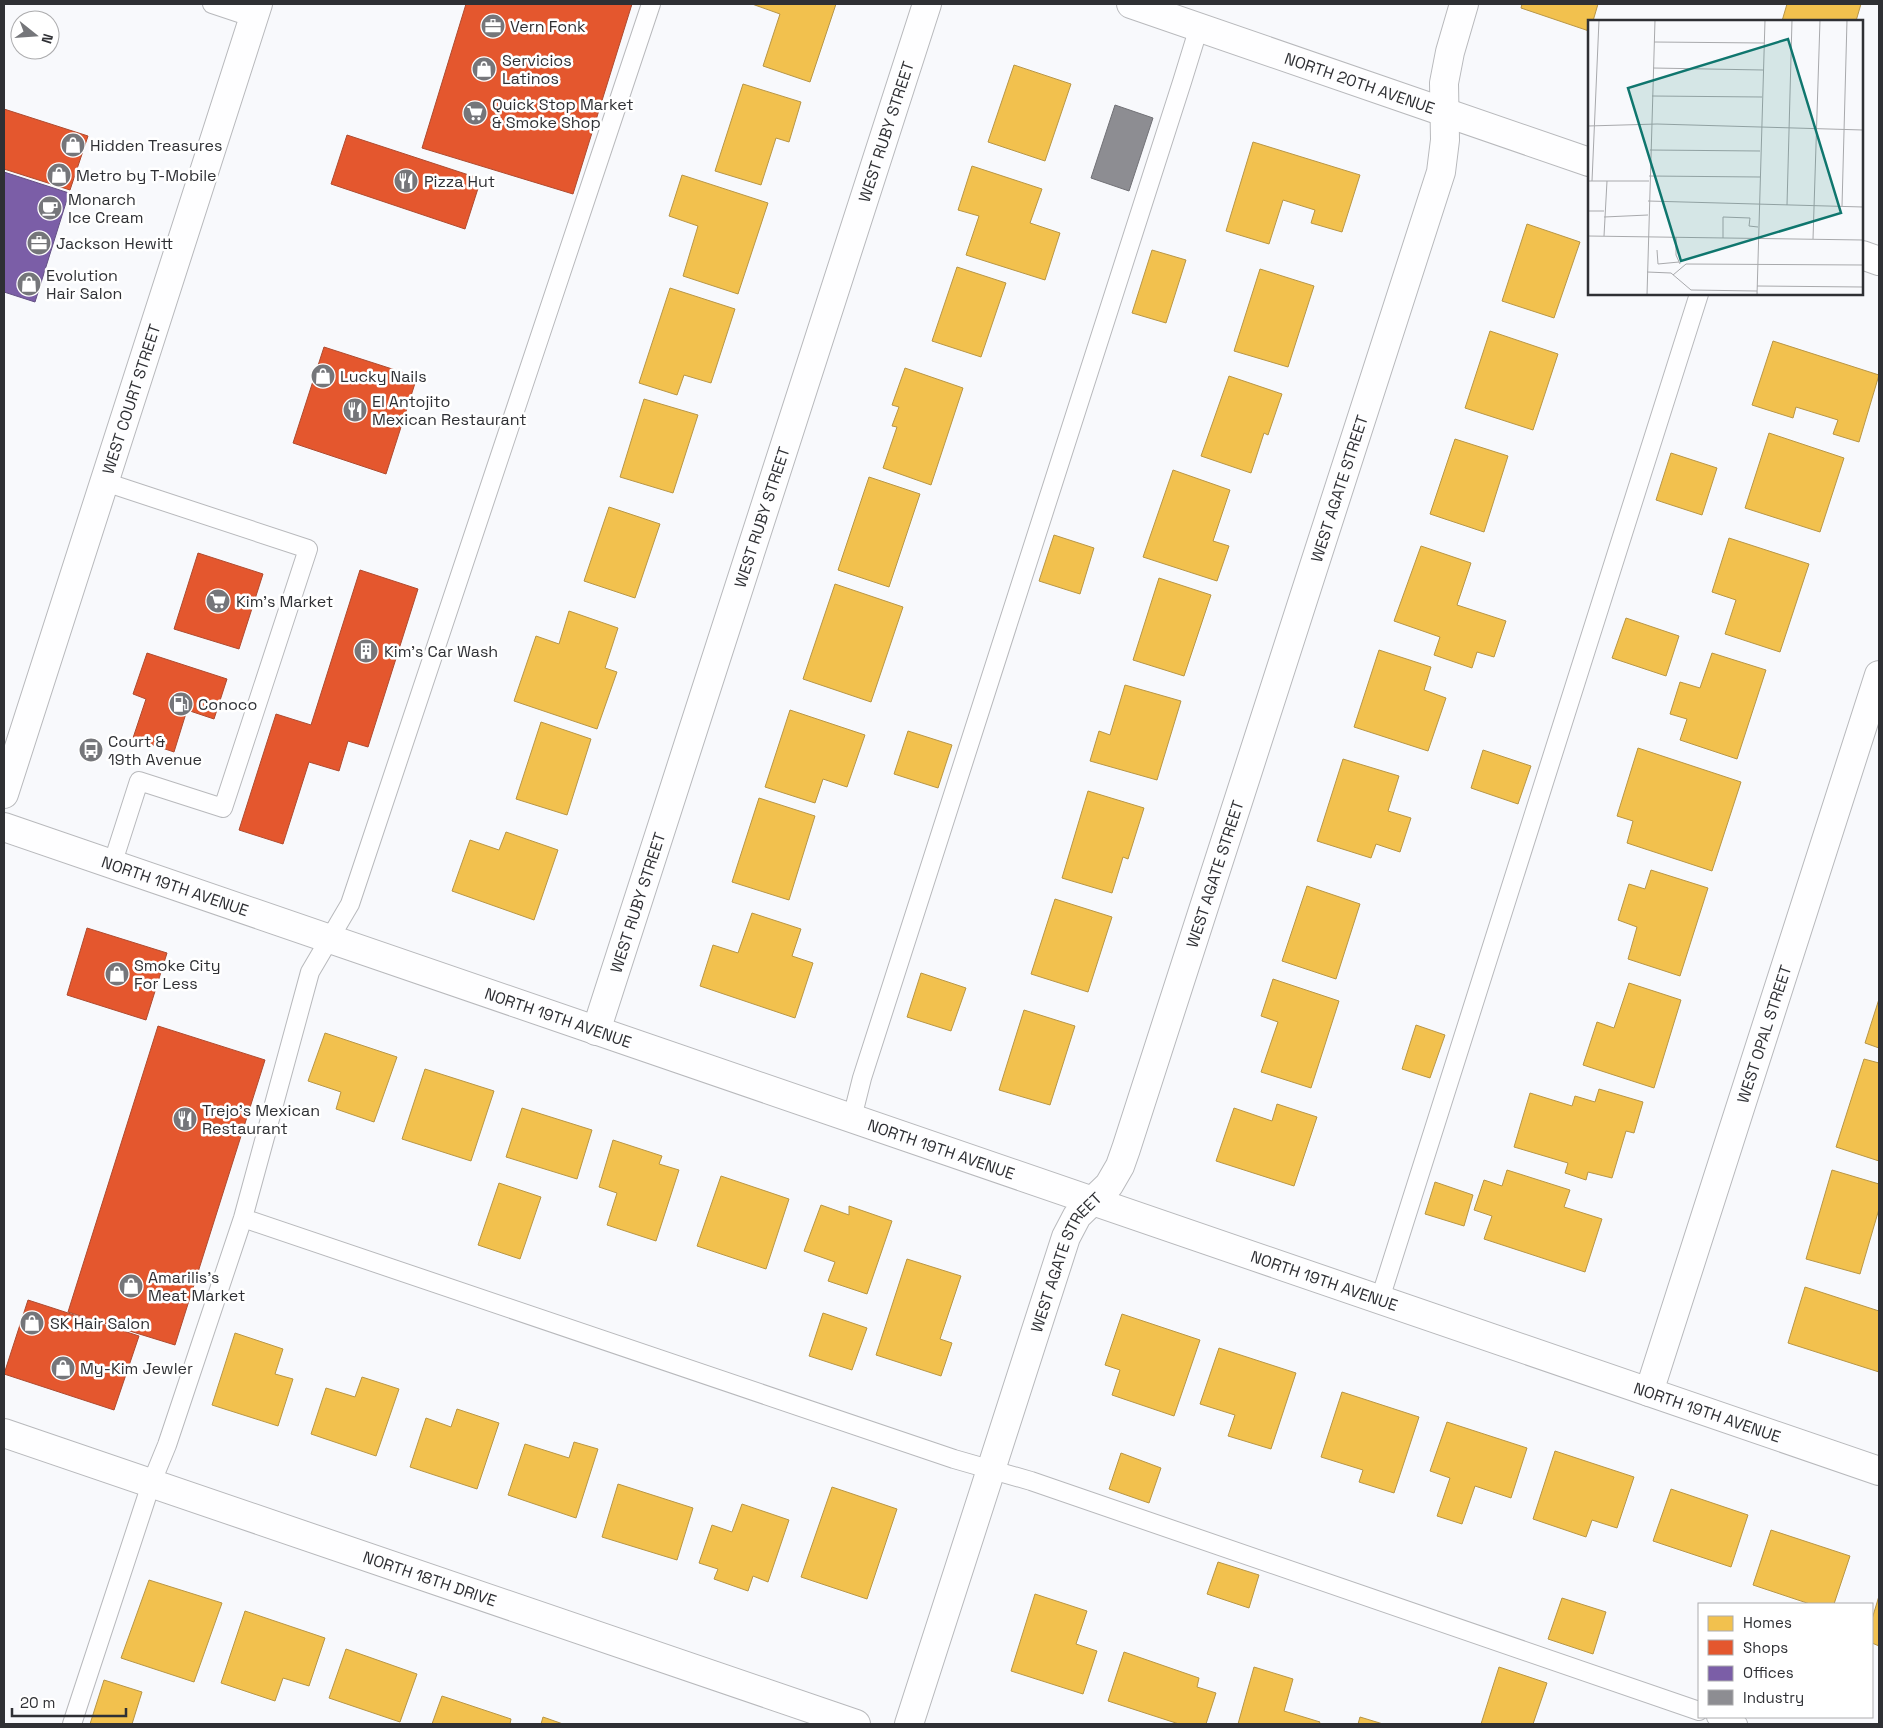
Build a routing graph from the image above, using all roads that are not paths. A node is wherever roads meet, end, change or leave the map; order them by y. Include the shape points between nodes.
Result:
1 (212, 4) edge
2 (651, 4) edge
3 (927, 4) edge
4 (1131, 4) edge
5 (1464, 4) edge
6 (256, 11) edge
7 (1198, 27) junction
8 (1443, 112) junction
9 (1588, 162) edge
10 (1863, 255) edge
11 (1879, 261) edge
12 (1699, 295) edge
13 (105, 482) junction
14 (1879, 675) edge
15 (4, 794) edge
16 (4, 827) edge
17 (112, 865) junction
18 (330, 939) junction
19 (596, 1031) junction
20 (852, 1118) junction
21 (1093, 1201) junction
22 (242, 1218) junction
23 (1380, 1299) junction
24 (1649, 1392) junction
25 (4, 1433) edge
26 (991, 1470) junction
27 (1879, 1470) edge
28 (151, 1484) junction
29 (1698, 1711) edge
30 (1719, 1718) edge
31 (72, 1724) edge
32 (856, 1724) edge
33 (909, 1724) edge
34 (1738, 1724) edge

1 - 6 lane
2 - 18 lane via 350,904
3 - 19 street, WEST RUBY STREET
4 - 7 street, NORTH 20TH AVENUE
5 - 8 street, WEST AGATE STREET via 1450,52
6 - 13 street, WEST COURT STREET
7 - 8 street, NORTH 20TH AVENUE
7 - 20 lane via 865,1068
8 - 9 street, NORTH 20TH AVENUE
8 - 21 street, WEST AGATE STREET via 1441,172 1126,1149 1109,1185
10 - 11 street
12 - 23 lane
13 - 15 street, WEST COURT STREET
13 - 17 lane via 308,549 223,808 139,781
14 - 24 street, WEST OPAL STREET
16 - 17 street, NORTH 19TH AVENUE
17 - 18 street, NORTH 19TH AVENUE
18 - 19 street, NORTH 19TH AVENUE
18 - 22 lane via 310,972
19 - 20 street, NORTH 19TH AVENUE
20 - 21 street, NORTH 19TH AVENUE
21 - 23 street, NORTH 19TH AVENUE
21 - 26 street, WEST AGATE STREET via 1076,1216 1066,1236
22 - 26 lane
22 - 28 lane via 167,1445
23 - 24 street, NORTH 19TH AVENUE
24 - 27 street, NORTH 19TH AVENUE
25 - 28 street, NORTH 18TH DRIVE
26 - 29 lane
26 - 33 street, WEST AGATE STREET
28 - 31 lane
28 - 32 street, NORTH 18TH DRIVE
30 - 34 lane

